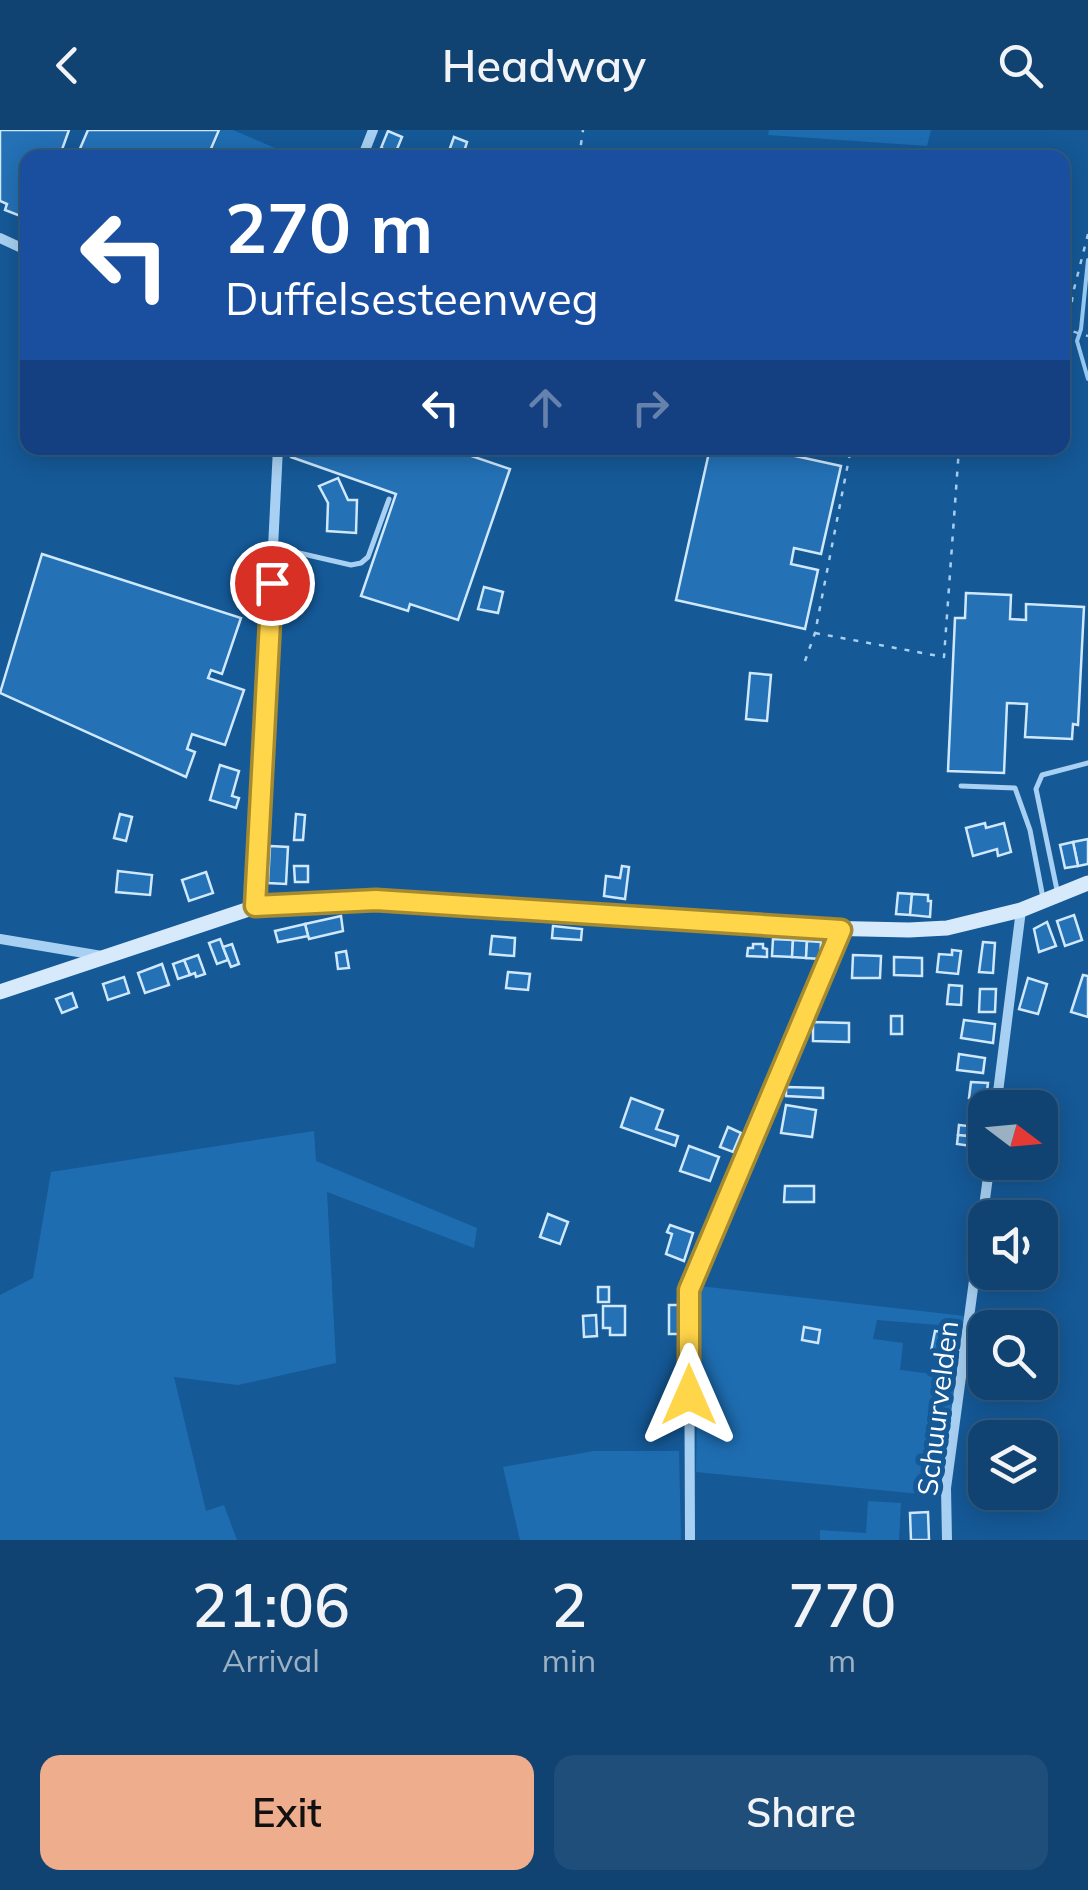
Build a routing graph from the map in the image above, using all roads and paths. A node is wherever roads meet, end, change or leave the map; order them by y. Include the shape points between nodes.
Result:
1 (1088, 234) edge
2 (1070, 315) edge
3 (278, 455) edge
4 (850, 455) edge
5 (958, 455) edge
6 (390, 499) dead end
7 (274, 547) junction
8 (814, 633) junction
9 (805, 661) dead end
10 (1088, 764) edge
11 (961, 786) dead end
12 (1088, 883) edge
13 (1051, 898) junction
14 (255, 906) junction
15 (1021, 910) junction
16 (841, 930) junction
17 (0, 939) edge
18 (102, 956) junction
19 (0, 992) edge
20 (998, 1090) edge
21 (988, 1180) edge
22 (690, 1540) edge
23 (946, 1540) edge

1 - 2 path
3 - 7 street
4 - 8 path
5 - 8 path via 944,657
6 - 7 lane via 361,563
7 - 14 street
8 - 9 path
10 - 13 lane via 1042,775 1036,789
11 - 13 lane via 1015,788
12 - 13 street
13 - 15 street
14 - 16 street via 389,900
14 - 18 street
15 - 16 street via 947,928
15 - 20 street
16 - 22 street via 689,1290
17 - 18 street
18 - 19 street
21 - 23 street, Schuurvelden via 946,1488

